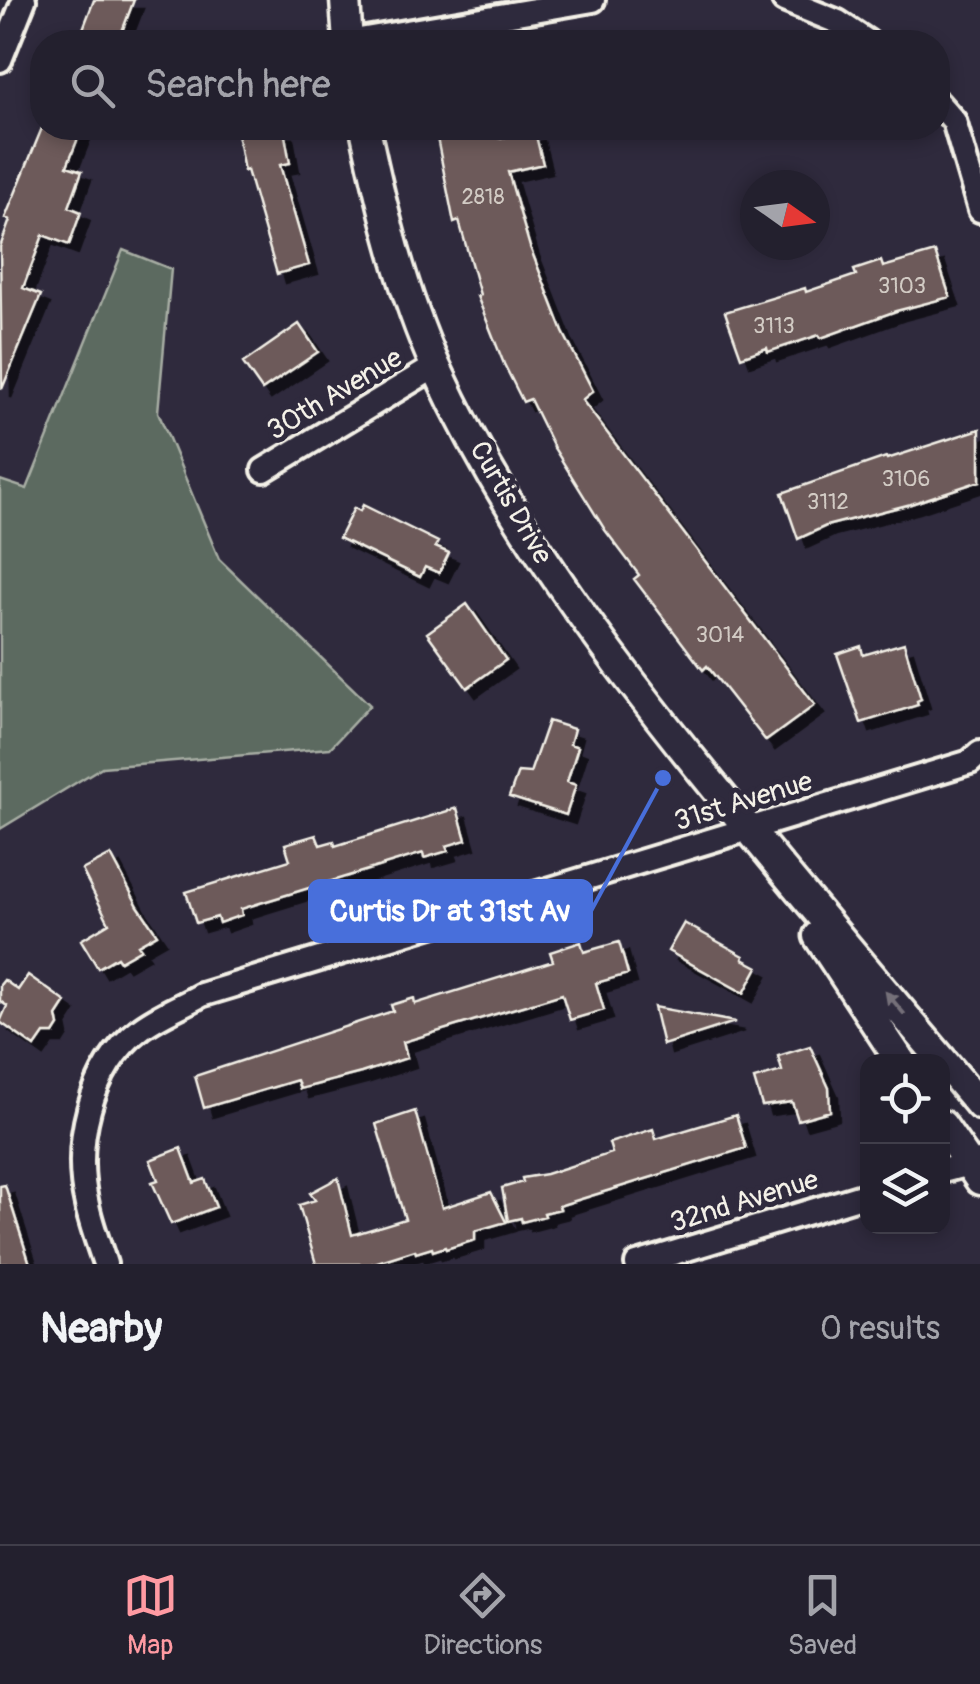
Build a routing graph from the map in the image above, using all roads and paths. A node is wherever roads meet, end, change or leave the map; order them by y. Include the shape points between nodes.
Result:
1 (24, 0) edge
2 (345, 0) edge
3 (593, 0) edge
4 (784, 0) edge
5 (347, 30) edge
6 (418, 30) edge
7 (850, 30) edge
8 (0, 60) edge
9 (950, 116) edge
10 (368, 140) edge
11 (980, 210) edge
12 (436, 366) junction
13 (264, 470) dead end
14 (980, 753) edge
15 (749, 830) junction
16 (896, 1054) edge
17 (980, 1105) edge
18 (950, 1140) edge
19 (967, 1169) edge
20 (860, 1196) edge
21 (106, 1264) edge
22 (637, 1264) edge

1 - 8 street
2 - 5 street
3 - 6 street
4 - 7 street
9 - 11 street
10 - 12 street, Curtis Drive via 402,276
12 - 13 street, 30th Avenue
12 - 15 street, Curtis Drive via 544,560
14 - 15 street, 31st Avenue via 970,762
15 - 16 street, Curtis Drive
17 -> 15 street, Curtis Drive
15 - 21 street, 31st Avenue via 201,995 140,1029 112,1058 92,1097 80,1154 86,1204
18 - 19 street
20 - 22 street, 32nd Avenue

